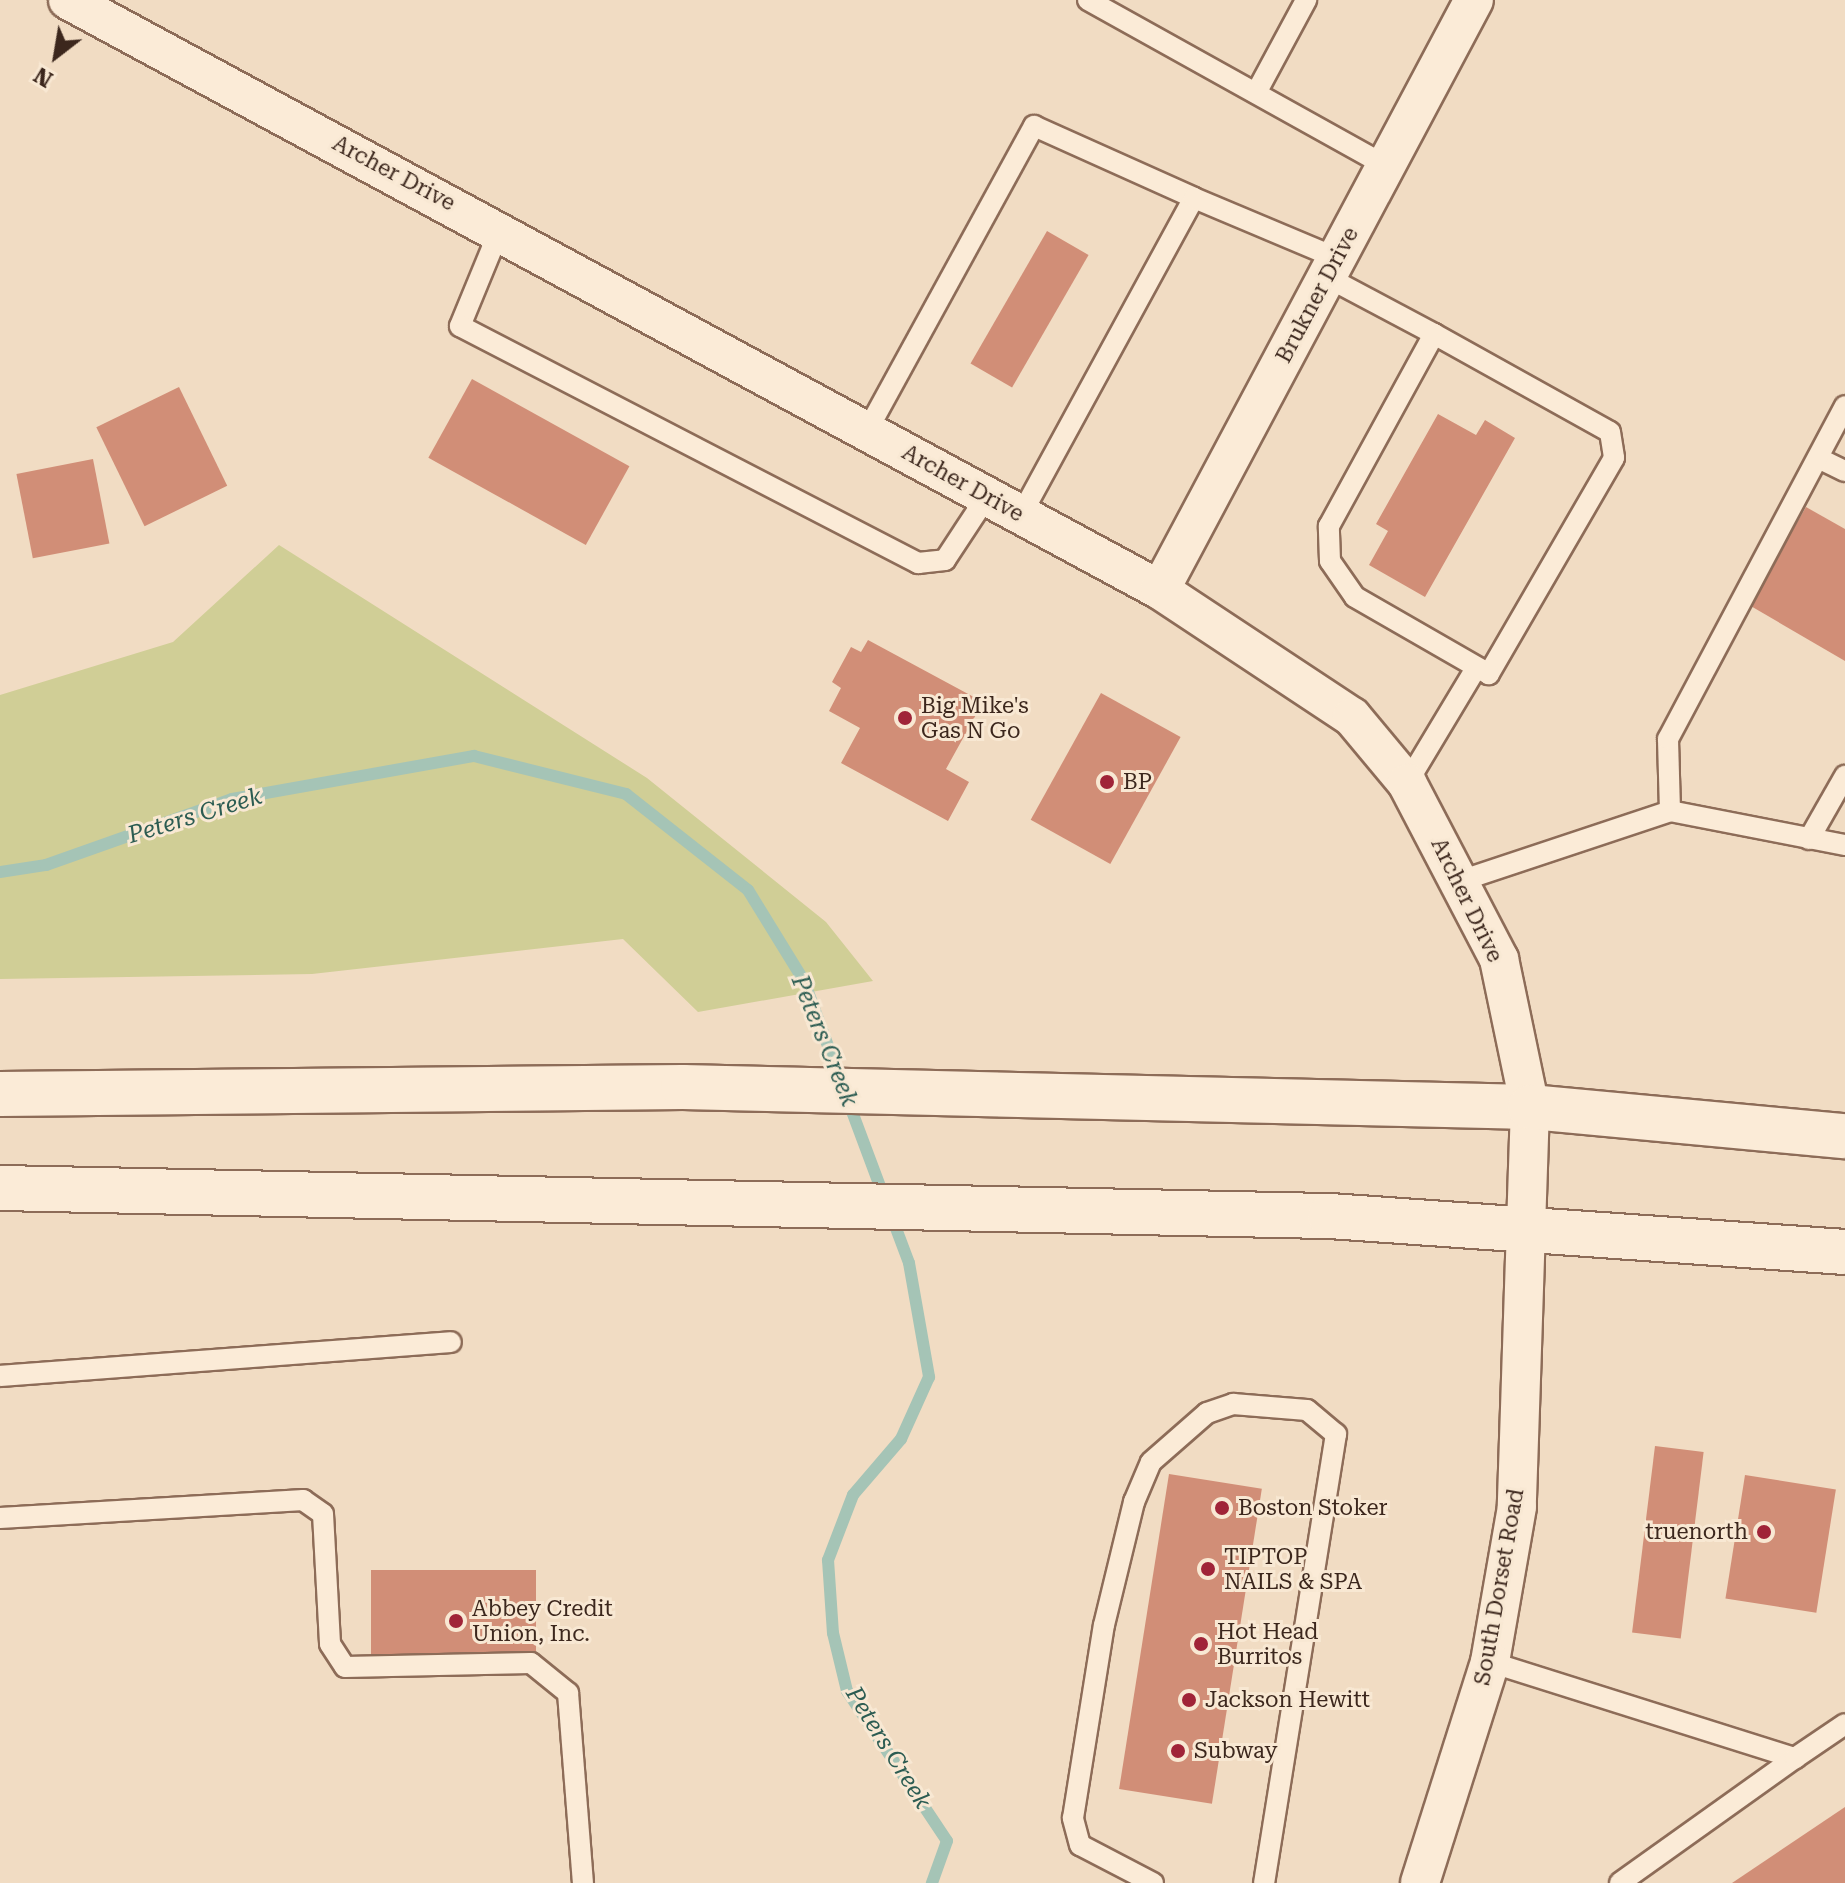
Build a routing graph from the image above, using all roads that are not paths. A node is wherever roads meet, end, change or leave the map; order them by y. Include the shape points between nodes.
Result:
1 (1088, 0) edge
2 (1306, 0) edge
3 (1474, 0) edge
4 (80, 3) edge
5 (1256, 93) junction
6 (1386, 166) junction
7 (1194, 198) junction
8 (500, 229) junction
9 (1332, 267) junction
10 (1434, 334) junction
11 (1845, 406) edge
12 (867, 431) junction
13 (1818, 458) junction
14 (1845, 471) edge
15 (987, 496) junction
16 (1021, 515) junction
17 (1160, 590) junction
18 (1476, 668) junction
19 (1845, 776) edge
20 (1407, 783) junction
21 (1670, 811) junction
22 (1809, 839) junction
23 (1845, 845) edge
24 (1463, 880) junction
25 (0, 1094) edge
26 (1530, 1107) junction
27 (1845, 1136) edge
28 (0, 1188) edge
29 (1526, 1234) junction
30 (1845, 1252) edge
31 (451, 1342) dead end
32 (0, 1376) edge
33 (0, 1518) edge
34 (1490, 1662) junction
35 (1845, 1724) edge
36 (1795, 1758) junction
37 (583, 1883) edge
38 (1153, 1883) edge
39 (1264, 1883) edge
40 (1420, 1883) edge
41 (1620, 1883) edge

1 - 5 lane
2 - 5 lane
3 - 6 street, Brukner Drive
4 - 8 street, Archer Drive
5 - 6 lane
6 - 9 street, Brukner Drive
7 - 9 lane
7 - 12 lane via 1034,126
7 - 16 lane
8 - 12 street, Archer Drive
8 - 15 lane via 460,326 918,563 945,560
9 - 10 lane
9 - 17 street, Brukner Drive
10 - 18 lane via 1329,526 1330,561 1355,597
10 - 18 lane via 1610,432 1614,458 1489,674
11 - 13 lane
12 - 15 street, Archer Drive
13 - 14 lane
13 - 21 lane via 1668,739
15 - 16 street, Archer Drive
16 - 17 street, Archer Drive
17 - 20 street, Archer Drive via 1352,717
18 - 20 lane
19 - 22 lane
20 - 24 street, Archer Drive
21 - 22 lane
21 - 24 lane
22 - 23 lane
24 - 26 street, Archer Drive via 1499,959
25 - 26 main road via 683,1087
26 - 27 main road
26 - 29 street, Archer Drive
28 - 29 main road via 1330,1216
29 - 30 main road
29 - 34 street, South Dorset Road via 1517,1507
31 - 32 lane
33 - 37 lane via 303,1500 323,1514 330,1644 345,1667 531,1663 568,1693
34 - 36 lane
34 - 40 street, South Dorset Road
35 - 36 lane
36 - 41 lane
38 - 39 lane via 1080,1845 1073,1818 1104,1625 1134,1502 1151,1462 1207,1413 1233,1404 1307,1410 1336,1434

